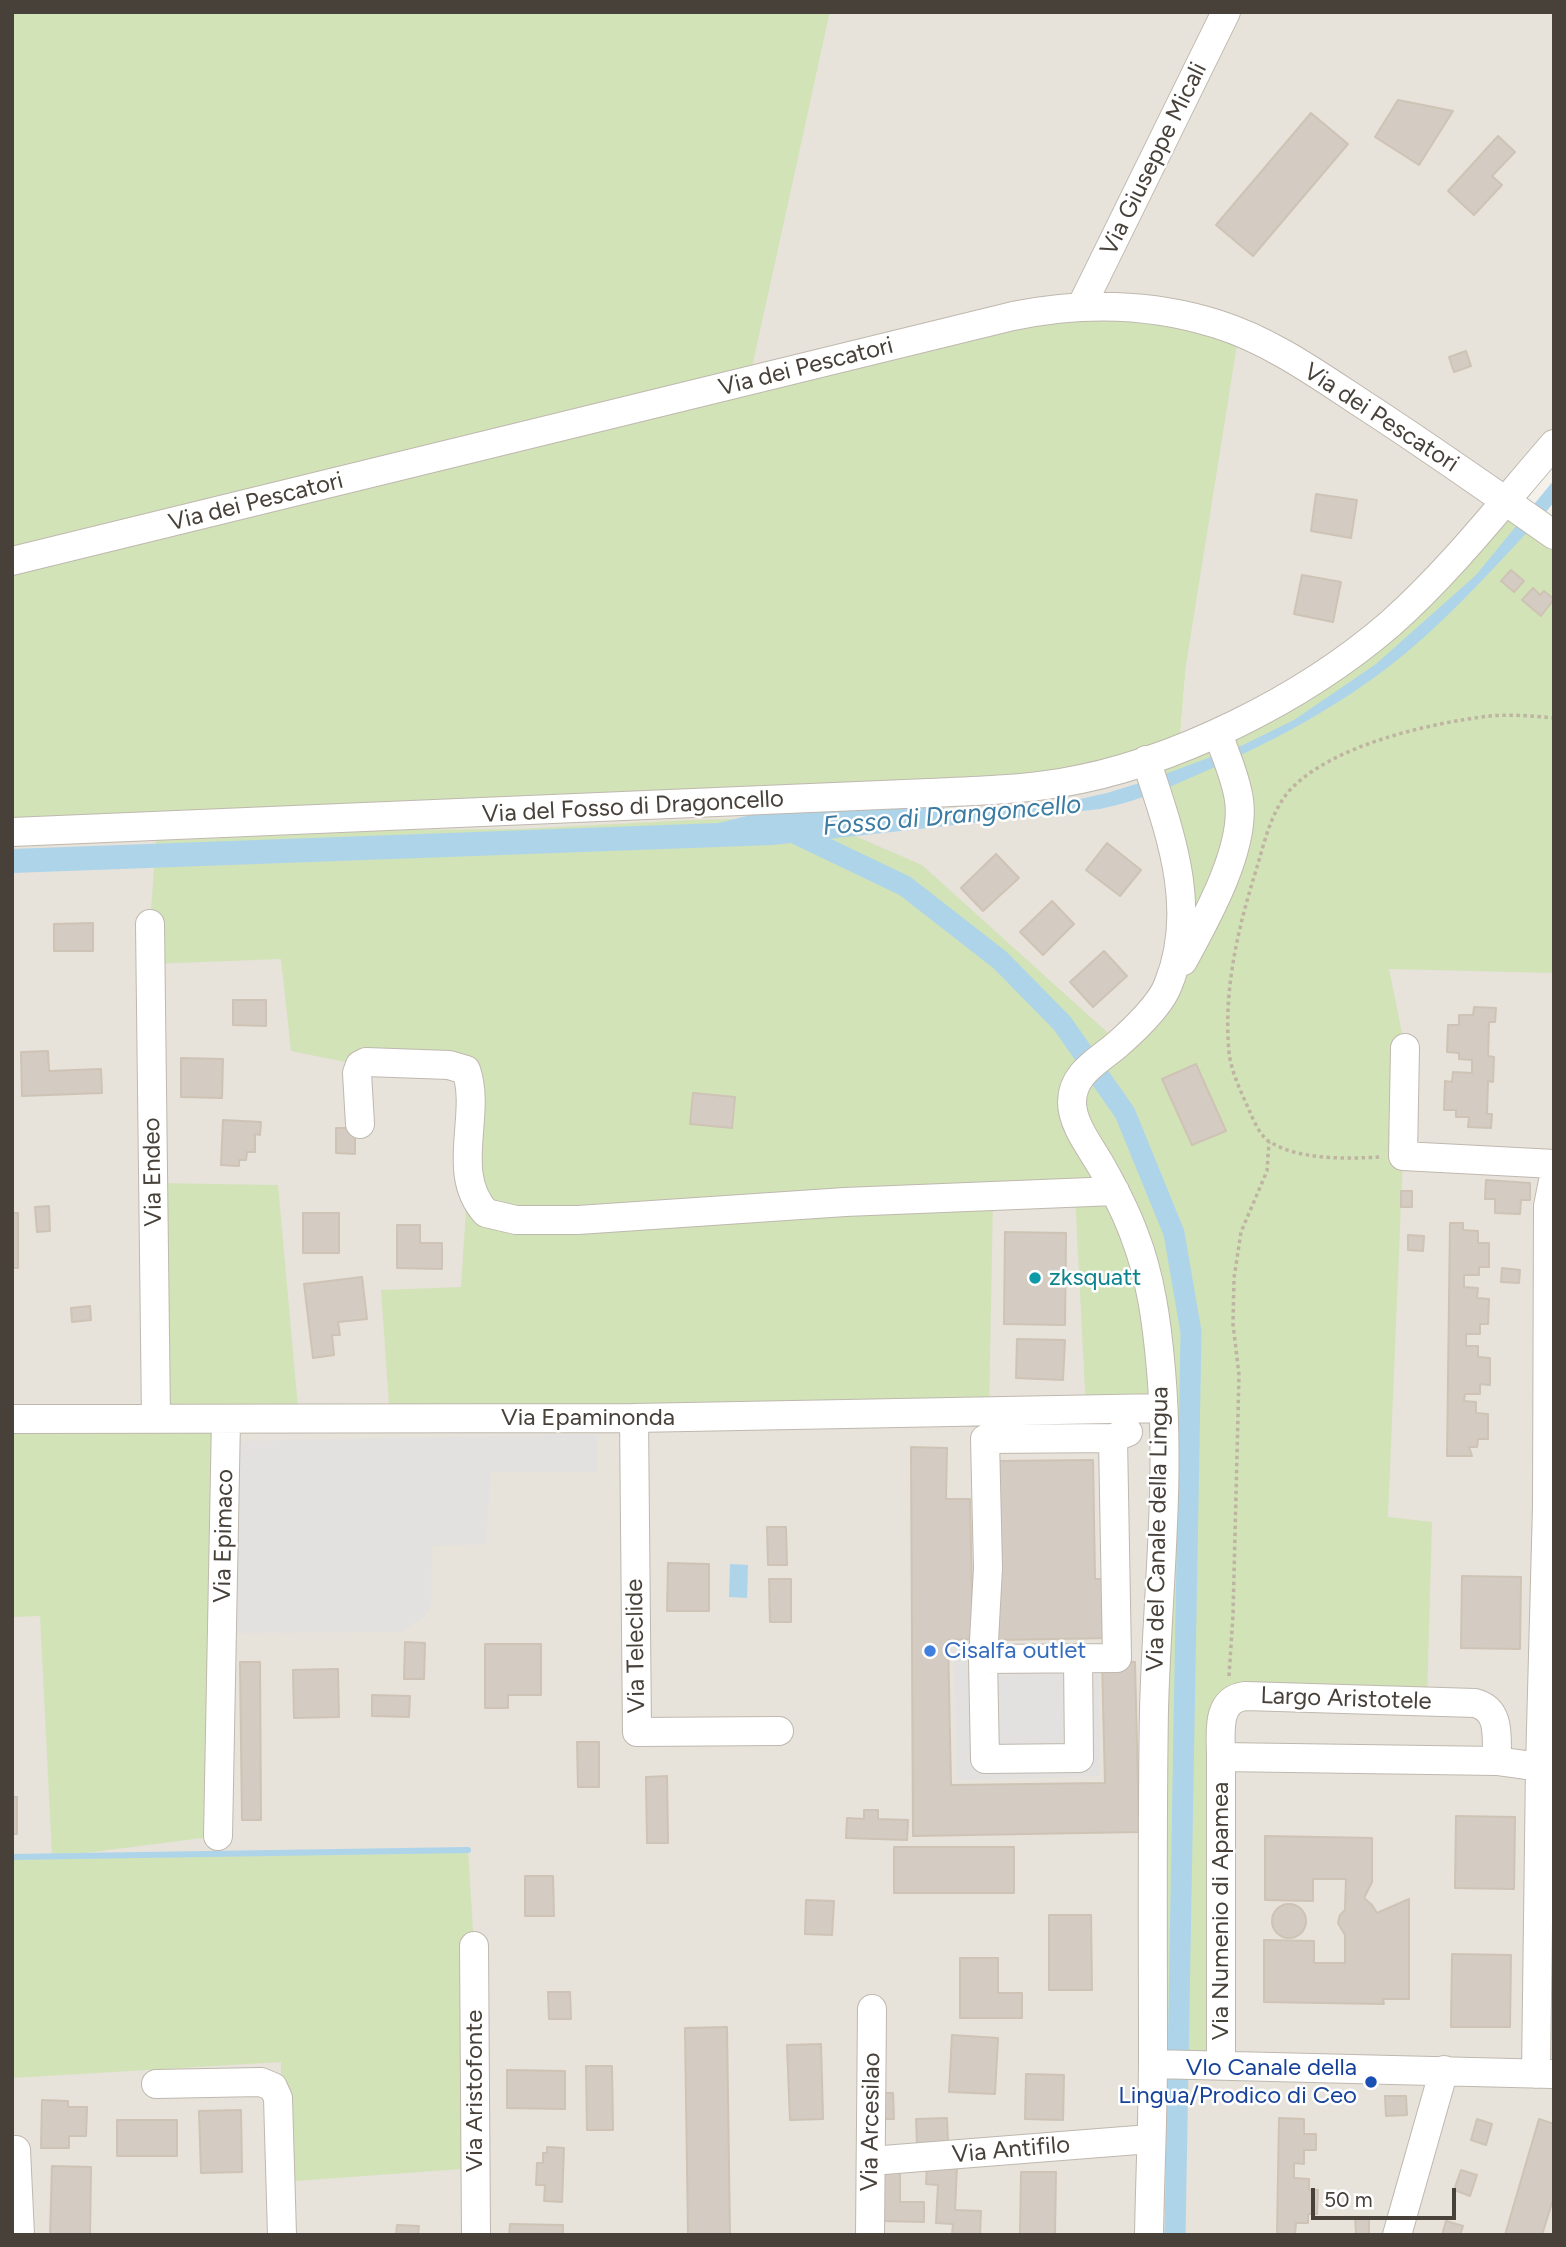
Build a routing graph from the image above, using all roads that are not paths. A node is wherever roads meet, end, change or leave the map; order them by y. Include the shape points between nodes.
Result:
1 (1226, 12) edge
2 (1081, 307) junction
3 (1554, 444) edge
4 (1513, 505) junction
5 (1554, 535) edge
6 (12, 561) edge
7 (1219, 736) junction
8 (1147, 764) junction
9 (12, 832) edge
10 (1179, 877) junction
11 (1221, 885) junction
12 (150, 924) dead end
13 (1168, 988) junction
14 (1405, 1048) dead end
15 (359, 1124) dead end
16 (1554, 1164) edge
17 (1554, 1176) edge
18 (1115, 1191) junction
19 (1152, 1409) junction
20 (634, 1418) junction
21 (12, 1419) edge
22 (156, 1419) junction
23 (226, 1419) junction
24 (1113, 1438) junction
25 (1550, 1506) edge
26 (1078, 1658) junction
27 (983, 1659) junction
28 (779, 1731) dead end
29 (1221, 1757) junction
30 (1497, 1761) junction
31 (1540, 1767) junction
32 (218, 1836) dead end
33 (474, 1947) dead end
34 (872, 2009) dead end
35 (1158, 2064) junction
36 (1210, 2065) junction
37 (1444, 2070) junction
38 (1545, 2074) edge
39 (156, 2084) dead end
40 (1150, 2139) junction
41 (16, 2150) dead end
42 (871, 2161) junction
43 (20, 2235) edge
44 (282, 2235) edge
45 (476, 2235) edge
46 (870, 2235) edge
47 (1149, 2235) edge
48 (1397, 2235) edge

1 - 2 street, Via Giuseppe Micali
2 - 4 street, Via dei Pescatori via 1159,310 1239,332 1334,385
2 - 6 street, Via dei Pescatori via 1013,316
3 - 4 street, Via del Fosso di Dragoncello
4 - 5 street, Via dei Pescatori
4 - 7 street, Via del Fosso di Dragoncello via 1357,650
7 - 8 street, Via del Fosso di Dragoncello
7 - 11 street via 1234,776 1240,821
8 - 9 street, Via del Fosso di Dragoncello via 1025,788
8 - 10 street, Via del Canale della Lingua via 1163,806
10 - 11 street
10 - 13 street, Via del Canale della Lingua via 1180,933
11 - 13 street
12 - 22 street, Via Endeo
13 - 18 street, Via del Canale della Lingua via 1074,1087 1075,1117
14 - 16 street via 1403,1156
15 - 18 street via 360,1065 449,1065 466,1070 468,1179 473,1195 486,1213 516,1220
17 - 25 street via 1548,1206
18 - 19 street, Via del Canale della Lingua via 1150,1287 1158,1338
19 - 20 street, Via Epaminonda
19 - 24 street via 1127,1433
19 - 35 street, Via del Canale della Lingua via 1164,1464 1154,1712
20 - 23 street, Via Epaminonda
20 - 28 street, Via Teleclide via 637,1732
21 - 22 street, Via Epaminonda
22 - 23 street, Via Epaminonda
23 - 32 street, Via Epimaco
24 - 26 street via 1117,1658
24 - 27 street via 985,1439 988,1568
25 - 31 street
26 - 27 street
26 - 27 street via 1079,1758 1066,1759 985,1759
29 - 30 street
29 - 30 street, Largo Aristotele via 1227,1703 1258,1696 1479,1703 1495,1719
29 - 36 street, Via Numenio di Apamea
30 - 31 street
31 - 38 street
33 - 45 street, Via Aristofonte
34 - 42 street, Via Arcesilao
35 - 36 street
35 - 40 street, Via del Canale della Lingua
36 - 37 street
37 - 38 street
37 - 48 street
39 - 44 street via 261,2082 273,2087 278,2098
40 - 42 street, Via Antifilo
40 - 47 street, Via del Canale della Lingua
41 - 43 street
42 - 46 street, Via Arcesilao

